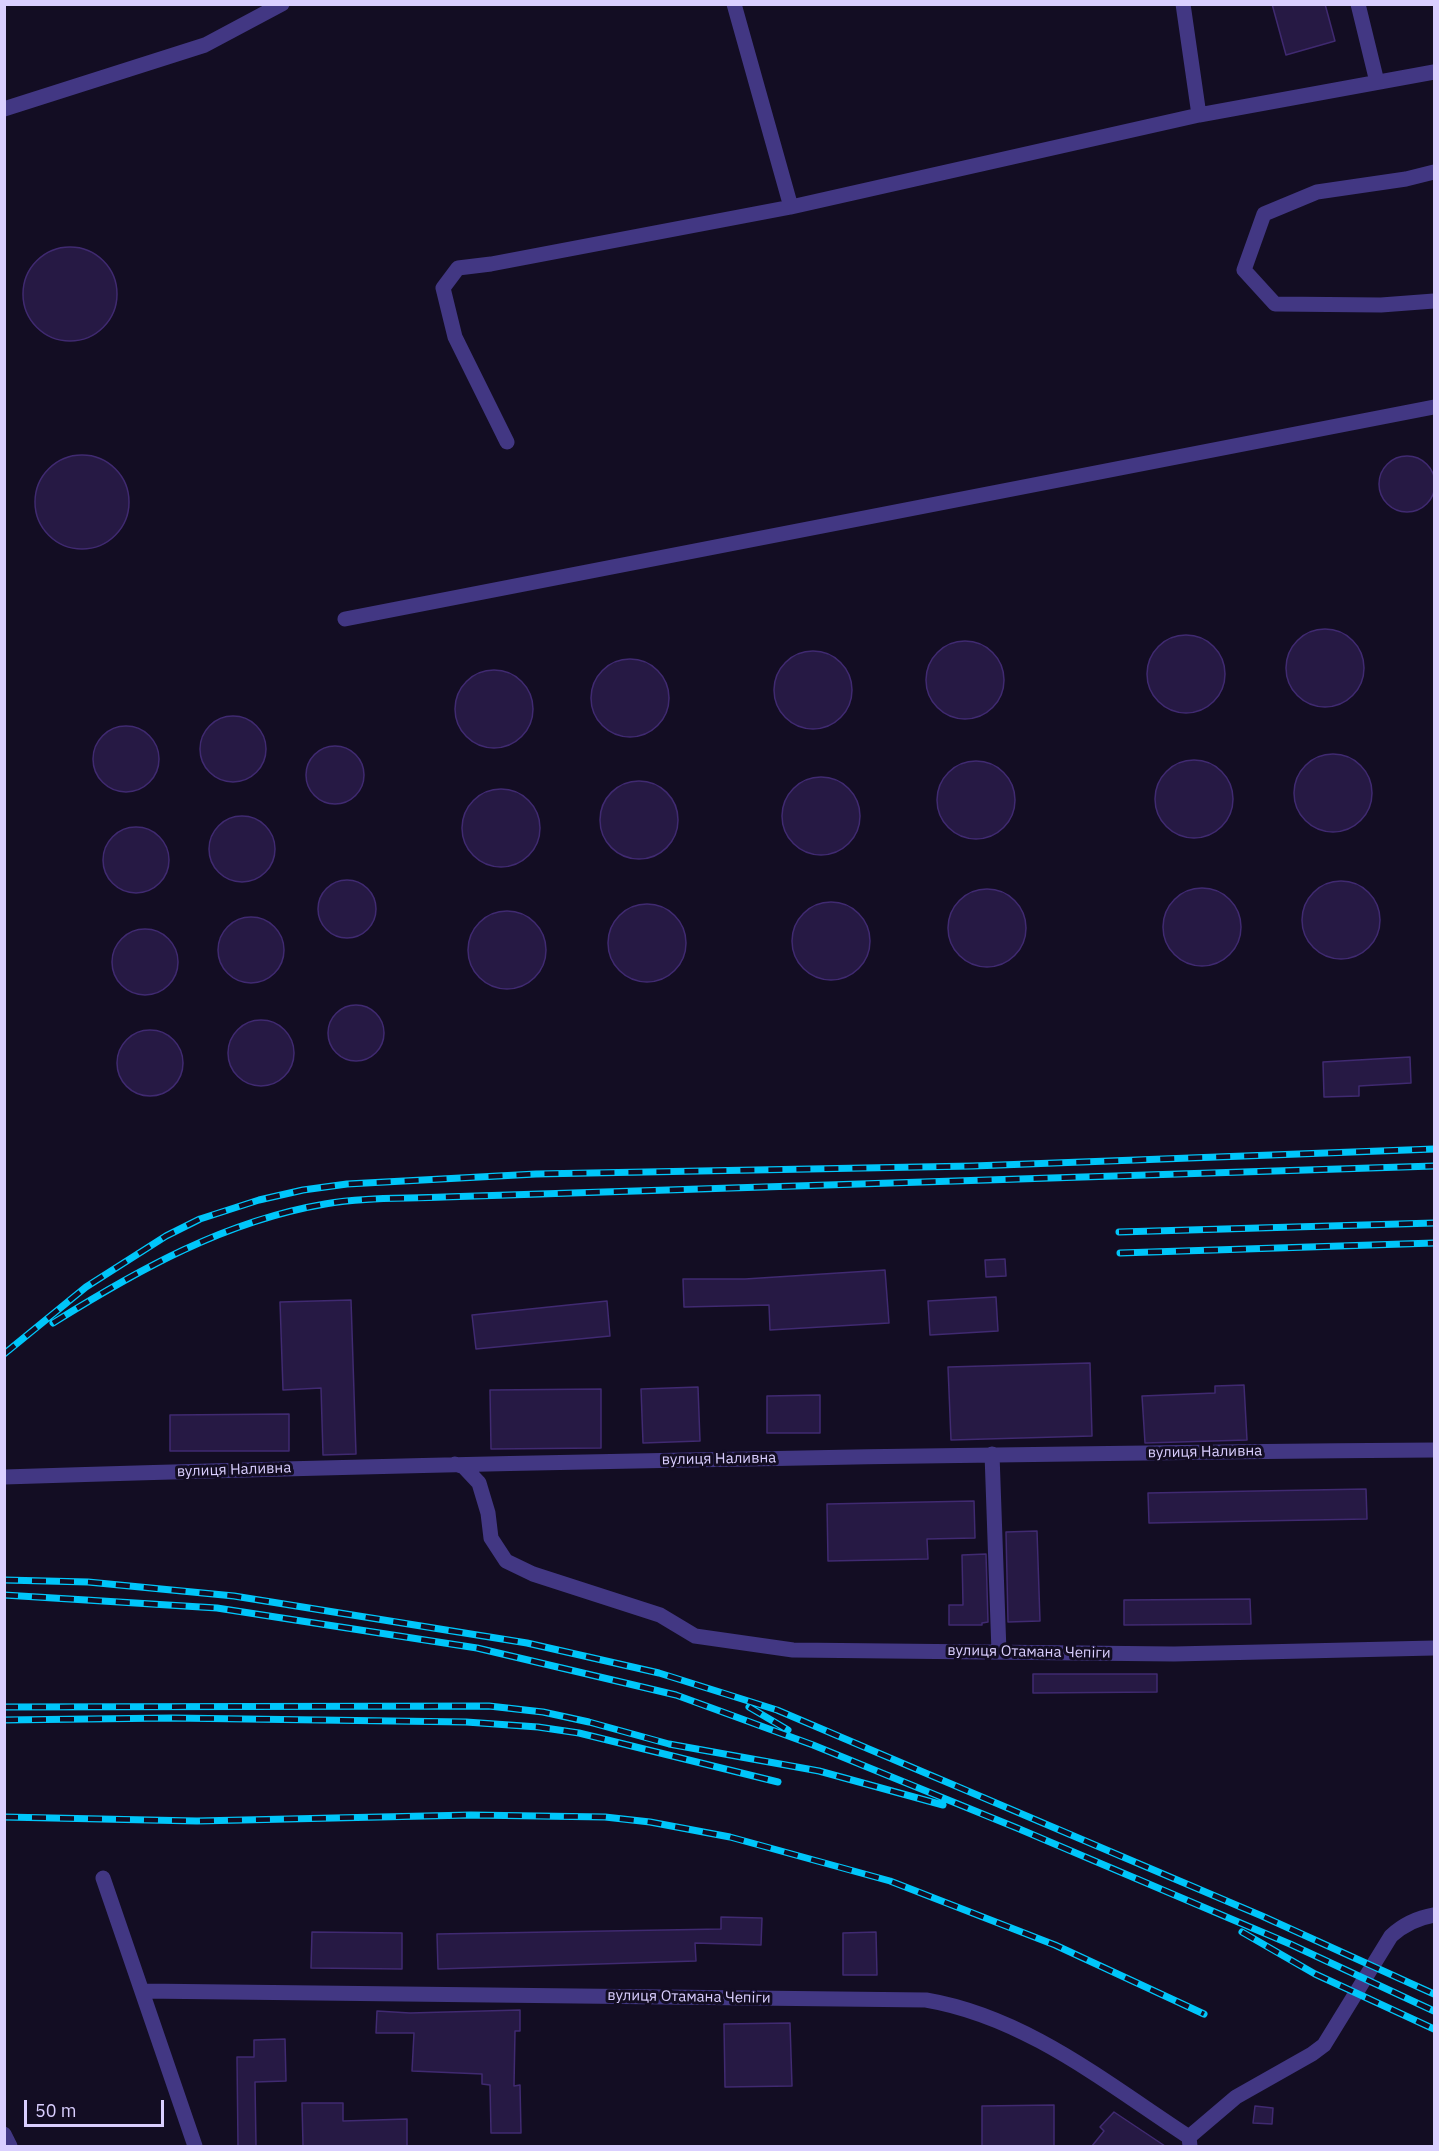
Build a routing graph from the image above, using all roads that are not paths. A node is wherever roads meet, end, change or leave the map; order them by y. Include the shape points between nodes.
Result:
1 (282, 4) edge
2 (734, 4) edge
3 (1183, 4) edge
4 (1358, 4) edge
5 (1434, 72) edge
6 (1377, 82) junction
7 (4, 109) edge
8 (1199, 115) junction
9 (1434, 172) edge
10 (791, 207) junction
11 (1434, 301) edge
12 (1434, 407) edge
13 (507, 442) dead end
14 (345, 619) dead end
15 (1434, 1450) edge
16 (992, 1454) junction
17 (452, 1464) junction
18 (4, 1477) edge
19 (1434, 1648) edge
20 (999, 1652) junction
21 (104, 1878) dead end
22 (1434, 1915) edge
23 (142, 1991) junction
24 (4, 2134) edge
25 (1190, 2142) edge
26 (10, 2146) edge
27 (195, 2146) edge

1 - 7 street via 205,45
2 - 10 street
3 - 8 street
4 - 6 street
5 - 6 street
6 - 8 street
8 - 10 street
9 - 11 street via 1406,180 1317,192 1264,214 1244,270 1275,304
10 - 13 street via 458,268 443,288 455,337
12 - 14 street
15 - 16 street, вулиця Наливна
16 - 17 street, вулиця Наливна
16 - 20 street
17 - 18 street, вулиця Наливна
17 - 20 street, вулиця Отамана Чепіги via 464,1467 478,1483 491,1538 506,1561 533,1574 660,1615 695,1636 793,1650
19 - 20 street, вулиця Отамана Чепіги via 1174,1654
21 - 23 street
22 - 25 street via 1402,1925 1391,1936 1324,2045 1236,2097
23 - 25 street, вулиця Отамана Чепіги via 926,2000 986,2015 1040,2039
23 - 27 street
24 - 26 street

